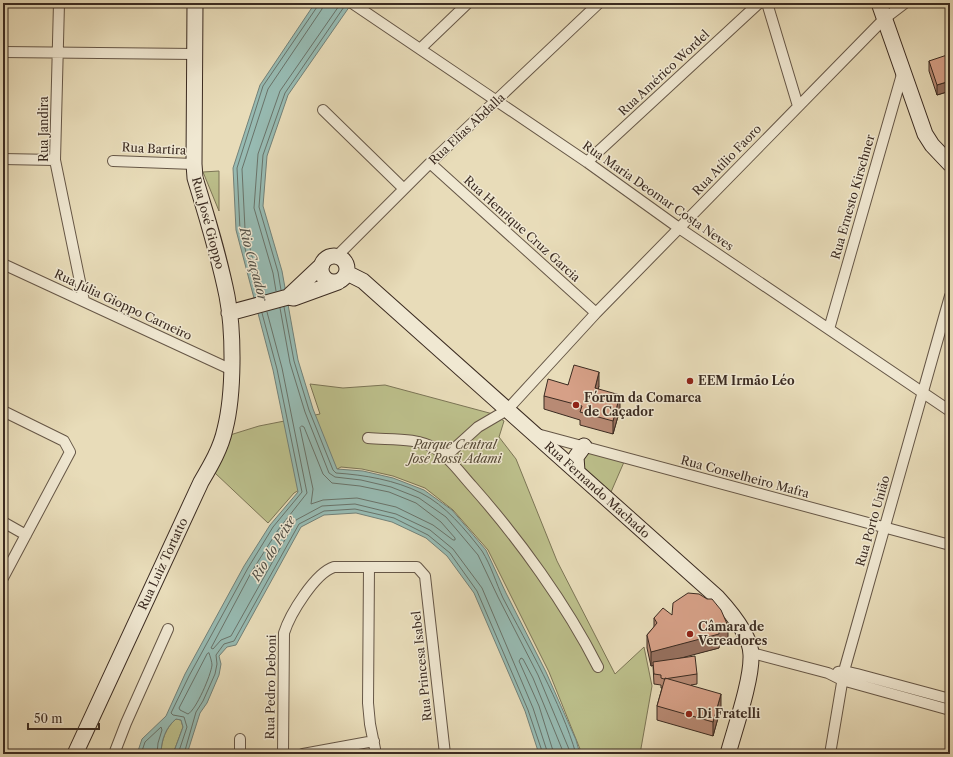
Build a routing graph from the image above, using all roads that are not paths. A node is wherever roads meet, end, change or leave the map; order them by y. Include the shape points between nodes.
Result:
1 (59, 3) edge
2 (195, 3) edge
3 (468, 3) edge
4 (599, 3) edge
5 (759, 3) edge
6 (767, 3) edge
7 (879, 3) edge
8 (905, 3) edge
9 (353, 4) edge
10 (884, 19) junction
11 (420, 49) junction
12 (3, 52) edge
13 (57, 52) junction
14 (194, 54) junction
15 (903, 71) junction
16 (497, 101) junction
17 (798, 106) junction
18 (323, 110) dead end
19 (3, 159) edge
20 (55, 160) junction
21 (113, 160) dead end
22 (587, 162) junction
23 (430, 163) junction
24 (194, 164) junction
25 (950, 164) edge
26 (404, 189) junction
27 (679, 228) junction
28 (337, 256) junction
29 (3, 264) edge
30 (322, 265) junction
31 (342, 277) junction
32 (950, 296) edge
33 (287, 297) junction
34 (84, 301) junction
35 (229, 313) junction
36 (596, 313) junction
37 (829, 329) junction
38 (232, 370) junction
39 (921, 393) junction
40 (507, 410) junction
41 (3, 411) edge
42 (950, 411) edge
43 (533, 433) junction
44 (368, 438) dead end
45 (584, 446) junction
46 (445, 457) junction
47 (577, 471) junction
48 (3, 522) edge
49 (885, 529) junction
50 (26, 535) junction
51 (950, 545) edge
52 (369, 567) junction
53 (425, 576) joint
54 (3, 578) edge
55 (168, 630) dead end
56 (752, 653) junction
57 (598, 667) dead end
58 (843, 676) junction
59 (922, 697) junction
60 (950, 699) edge
61 (950, 710) edge
62 (240, 739) dead end
63 (374, 741) junction
64 (75, 754) edge
65 (114, 754) edge
66 (240, 754) edge
67 (283, 754) edge
68 (303, 754) edge
69 (376, 754) edge
70 (445, 754) edge
71 (728, 754) edge
72 (830, 754) edge

1 - 13 street, Rua Jandira
2 - 14 main road, Rua José Gioppo
3 - 11 street
4 - 16 street, Rua Elias Abdalla
5 - 22 street, Rua Américo Wordel
6 - 17 street
7 - 10 main road
8 - 10 street, Rua Atílio Faoro
9 - 11 street, Rua Maria Deomar Costa Neves
10 - 15 main road
10 - 17 street, Rua Atílio Faoro
11 - 16 street, Rua Maria Deomar Costa Neves
12 - 13 street
13 - 14 street
13 - 20 street, Rua Jandira
14 - 24 main road, Rua José Gioppo
15 - 25 main road via 925,134
15 - 37 street, Rua Ernesto Kirschner
16 - 22 street, Rua Maria Deomar Costa Neves
16 - 23 street, Rua Elias Abdalla
17 - 27 street, Rua Atílio Faoro
18 - 26 street
19 - 20 street
20 - 34 street, Rua Jandira
21 - 24 street, Rua Bartira
22 - 27 street, Rua Maria Deomar Costa Neves
23 - 26 street, Rua Elias Abdalla
23 - 36 street, Rua Henrique Cruz Garcia
24 - 35 main road, Rua José Gioppo via 195,178 220,261
26 - 28 street, Rua Elias Abdalla
27 - 36 street, Rua Atílio Faoro
27 - 37 street, Rua Maria Deomar Costa Neves
28 - 30 main road via 329,257
28 - 31 main road via 344,261
29 - 34 street, Rua Júlia Gioppo Carneiro
30 - 31 main road via 324,277 330,282
30 - 33 main road
31 - 33 main road via 294,298
31 - 40 main road, Rua Fernando Machado via 363,281
32 - 39 street, Rua Porto União
33 - 35 main road
34 - 38 street, Rua Júlia Gioppo Carneiro
35 - 38 main road, Rua José Gioppo
36 - 40 street, Rua Atílio Faoro
37 - 39 street, Rua Maria Deomar Costa Neves
38 - 64 main road, Rua Luiz Tortatto via 225,430 218,451 201,482
39 - 42 street, Rua Maria Deomar Costa Neves
39 - 49 street, Rua Porto União
40 - 43 main road, Rua Fernando Machado
40 - 46 street, Rua Atílio Faoro via 478,427
41 - 50 street via 64,441 70,452
43 - 45 street, Rua Conselheiro Mafra
43 - 47 main road, Rua Fernando Machado
44 - 46 street via 418,442 436,449
45 - 47 main road via 576,457
45 - 49 street, Rua Conselheiro Mafra
46 - 57 street via 515,539 566,610
47 - 56 main road, Rua Fernando Machado via 717,597 735,617
48 - 50 street
49 - 51 street, Rua Conselheiro Mafra
49 - 58 street, Rua Porto União
50 - 54 street
52 - 53 street, Rua Pedro Deboni via 417,567
52 - 63 street via 368,703
52 - 67 street, Rua Pedro Deboni via 328,569 319,576 288,620 284,632
53 - 70 street, Rua Princesa Isabel
55 - 65 street
56 - 58 street
56 - 71 main road
58 - 59 street
58 - 72 street, Rua Porto União
59 - 60 street
59 - 61 street
62 - 66 street
63 - 68 street
63 - 69 street

